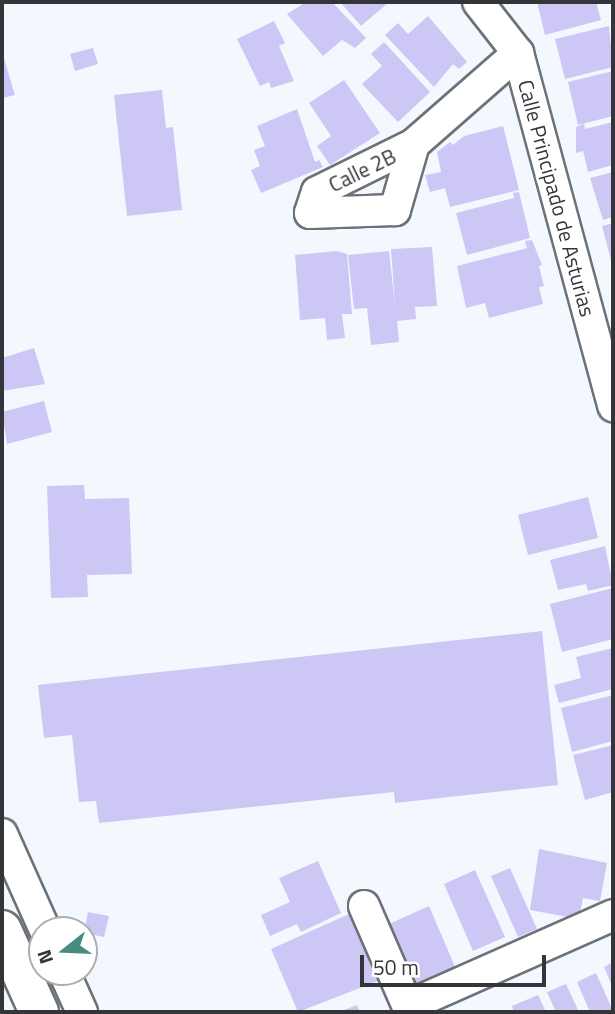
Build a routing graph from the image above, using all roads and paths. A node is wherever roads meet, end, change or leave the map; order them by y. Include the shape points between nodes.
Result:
1 (478, 2) edge
2 (518, 53) junction
3 (414, 144) dead end
4 (612, 398) edge
5 (2, 834) edge
6 (364, 906) dead end
7 (613, 915) edge
8 (39, 916) edge
9 (2, 930) edge
10 (70, 986) edge
11 (409, 1009) edge
12 (39, 1012) edge
13 (82, 1012) edge

1 - 2 street, Calle Principado de Asturias
2 - 3 street, Calle 2B
2 - 4 street, Calle Principado de Asturias
5 - 8 street
6 - 11 street
7 - 11 street
9 - 12 main road
10 - 13 street

